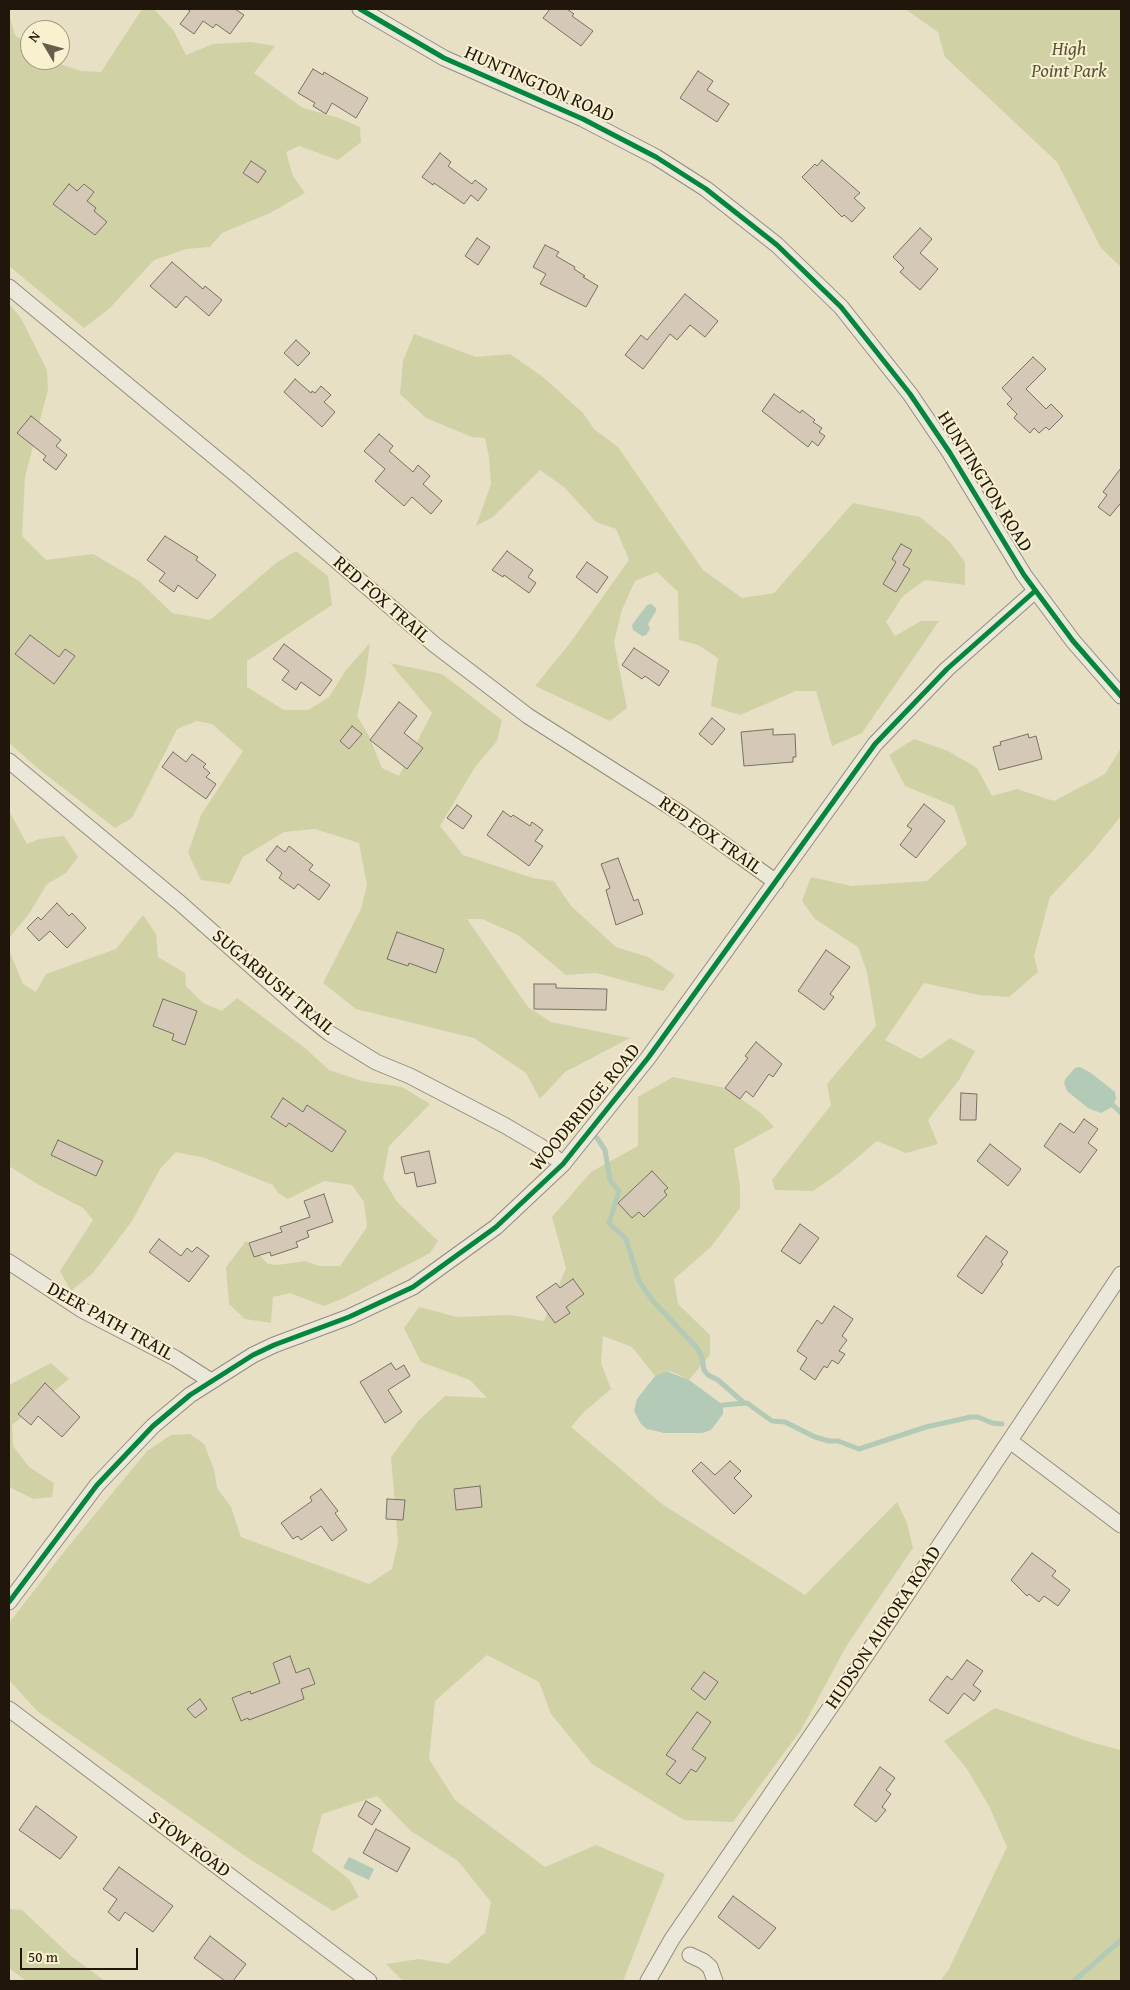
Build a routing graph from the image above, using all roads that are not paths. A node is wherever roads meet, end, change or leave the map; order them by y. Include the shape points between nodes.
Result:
1 (360, 9) edge
2 (9, 287) edge
3 (1035, 591) junction
4 (1121, 696) edge
5 (9, 761) edge
6 (776, 882) junction
7 (563, 1164) junction
8 (9, 1262) edge
9 (1121, 1274) edge
10 (211, 1380) junction
11 (1010, 1441) junction
12 (1121, 1525) edge
13 (9, 1602) edge
14 (9, 1709) edge
15 (690, 1956) dead end
16 (369, 1981) edge
17 (648, 1981) edge
18 (715, 1981) edge

1 - 3 street, HUNTINGTON ROAD via 444,58 583,119 656,157 706,189 777,245 841,308 910,394
2 - 6 street, RED FOX TRAIL via 435,645 528,716 680,813
3 - 4 street, HUNTINGTON ROAD
3 - 6 street, WOODBRIDGE ROAD via 947,669 876,744
5 - 7 street, SUGARBUSH TRAIL via 180,903 329,1033 376,1062 504,1125
6 - 7 street, WOODBRIDGE ROAD via 648,1058
7 - 10 street, WOODBRIDGE ROAD via 496,1227 413,1287 349,1317 274,1345
8 - 10 street, DEER PATH TRAIL via 82,1310
9 - 11 street, HUDSON AURORA ROAD
10 - 13 street, WOODBRIDGE ROAD via 171,1410 124,1455 91,1493
11 - 12 street
11 - 17 street, HUDSON AURORA ROAD via 672,1939
14 - 16 street, STOW ROAD
15 - 18 street via 710,1967

